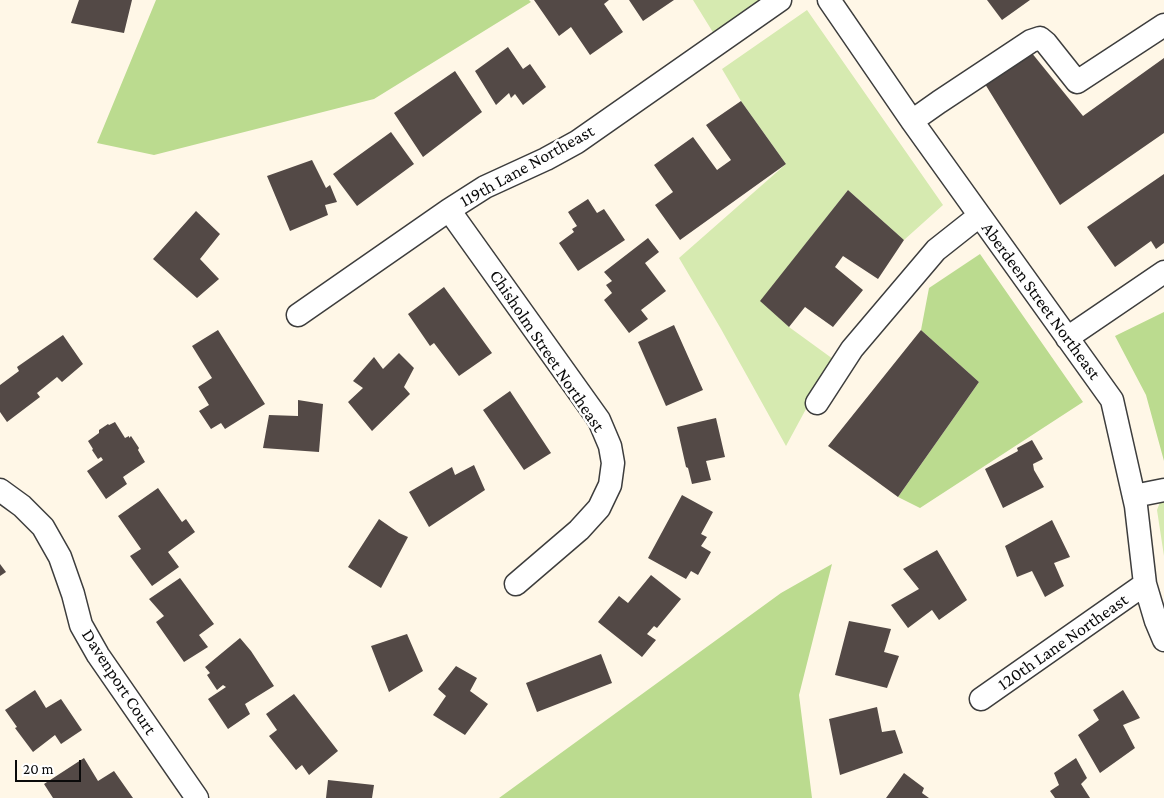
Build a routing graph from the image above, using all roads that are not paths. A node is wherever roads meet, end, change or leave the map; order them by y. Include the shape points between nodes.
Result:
1 (780, 0) edge
2 (833, 1) edge
3 (1164, 25) edge
4 (912, 122) junction
5 (449, 210) junction
6 (979, 216) junction
7 (1164, 272) edge
8 (298, 315) dead end
9 (1067, 338) junction
10 (817, 404) dead end
11 (0, 490) edge
12 (1164, 490) edge
13 (1134, 496) junction
14 (516, 584) dead end
15 (1145, 584) junction
16 (1161, 626) edge
17 (982, 699) dead end
18 (197, 798) edge

1 - 5 street, 119th Lane Northeast via 577,142 546,160 485,187
2 - 4 street, Aberdeen Street Northeast
3 - 4 street via 1077,82 1046,43 1040,38 1031,41
4 - 6 street, Aberdeen Street Northeast
5 - 8 street, 119th Lane Northeast
5 - 14 street, Chisholm Street Northeast via 599,420 610,446 613,463 610,485 600,508
6 - 9 street, Aberdeen Street Northeast
6 - 10 street via 936,250 852,349
7 - 9 street
9 - 13 street, Aberdeen Street Northeast via 1112,400
11 - 18 street, Davenport Court via 22,506 43,528 60,556 81,625 98,655
12 - 13 street
13 - 15 street, Aberdeen Street Northeast
15 - 16 street, Aberdeen Street Northeast
15 - 17 street, 120th Lane Northeast

